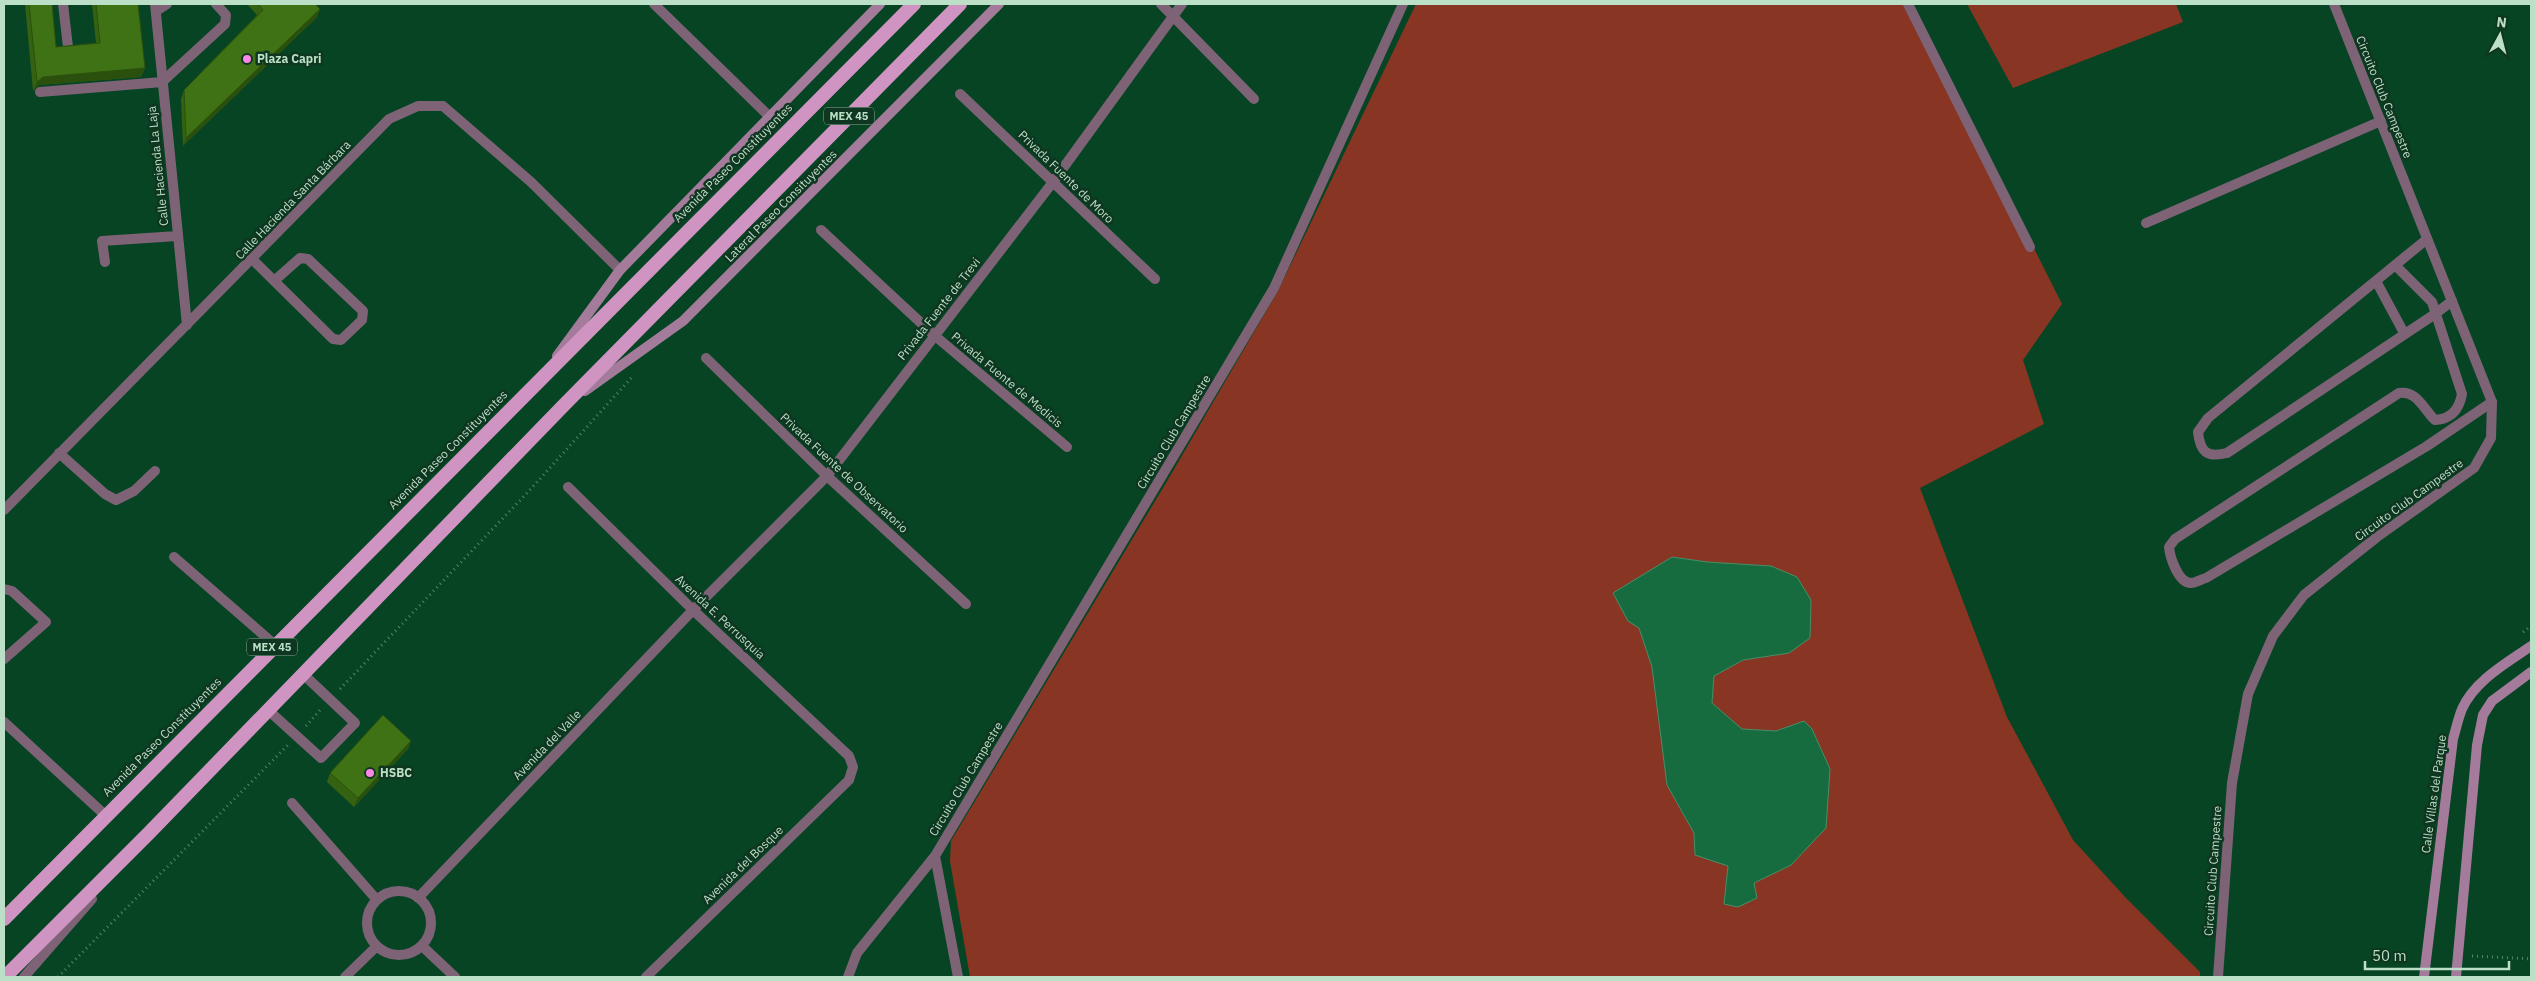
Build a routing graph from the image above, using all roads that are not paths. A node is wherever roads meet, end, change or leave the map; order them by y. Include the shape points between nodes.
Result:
1 (63, 4) edge
2 (167, 4) edge
3 (216, 4) edge
4 (654, 4) edge
5 (880, 4) edge
6 (914, 4) edge
7 (960, 4) edge
8 (999, 4) edge
9 (1161, 4) edge
10 (1182, 4) edge
11 (1403, 4) edge
12 (1908, 4) edge
13 (2334, 4) edge
14 (156, 7) edge
15 (1173, 16) junction
16 (68, 47) edge
17 (162, 82) junction
18 (40, 92) edge
19 (960, 94) dead end
20 (1254, 100) dead end
21 (770, 117) junction
22 (2381, 121) junction
23 (1053, 182) junction
24 (2146, 223) dead end
25 (820, 230) dead end
26 (177, 236) junction
27 (2427, 239) junction
28 (2030, 247) dead end
29 (252, 259) junction
30 (105, 262) dead end
31 (2395, 266) junction
32 (620, 270) junction
33 (1155, 279) dead end
34 (274, 281) junction
35 (2376, 281) junction
36 (2452, 301) junction
37 (2435, 314) junction
38 (187, 325) junction
39 (2404, 333) junction
40 (934, 335) junction
41 (706, 358) dead end
42 (542, 377) junction
43 (2492, 402) junction
44 (563, 406) junction
45 (2435, 420) junction
46 (2437, 440) junction
47 (1067, 447) dead end
48 (59, 453) junction
49 (155, 471) dead end
50 (827, 476) junction
51 (568, 487) dead end
52 (4, 510) edge
53 (174, 556) dead end
54 (4, 589) edge
55 (966, 604) dead end
56 (693, 610) junction
57 (275, 645) junction
58 (2531, 646) edge
59 (4, 660) edge
60 (2531, 672) edge
61 (303, 674) junction
62 (268, 710) junction
63 (4, 722) edge
64 (852, 767) joint
65 (292, 804) dead end
66 (105, 816) junction
67 (149, 832) junction
68 (935, 856) junction
69 (418, 898) junction
70 (377, 900) junction
71 (4, 919) edge
72 (377, 946) junction
73 (422, 946) junction
74 (5, 977) edge
75 (24, 977) edge
76 (345, 977) edge
77 (455, 977) edge
78 (646, 977) edge
79 (848, 977) edge
80 (958, 977) edge
81 (2218, 977) edge
82 (2424, 977) edge
83 (2456, 977) edge

1 - 16 street
2 - 14 street
3 - 17 street via 226,15 225,24
4 - 21 street
5 - 21 main road
6 - 42 highway, Avenida Paseo Constituyentes / MEX 45
7 - 44 highway, MEX 45
8 - 44 main road, Lateral Paseo Consituyentes via 683,322
9 - 15 street
10 - 15 street, Privada Fuente de Trevi
11 - 68 street, Circuito Club Campestre via 1274,288
12 - 28 street
13 - 22 street, Circuito Club Campestre
14 - 17 street, Calle Hacienda La Laja
15 - 20 street
15 - 23 street, Privada Fuente de Trevi
17 - 18 street
17 - 26 street, Calle Hacienda La Laja
19 - 23 street, Privada Fuente de Moro
21 - 32 main road
22 - 24 street
22 - 27 street, Circuito Club Campestre
23 - 33 street, Privada Fuente de Moro
23 - 40 street, Privada Fuente de Trevi
25 - 40 street, Privada Fuente de Medicis
26 - 30 street via 102,241
26 - 38 street, Calle Hacienda La Laja
27 - 31 street
27 - 36 street, Circuito Club Campestre
29 - 32 street, Calle Hacienda Santa Bárbara via 389,119 418,106 443,106 531,182
29 - 34 street
29 - 38 street, Calle Hacienda Santa Bárbara
31 - 35 street
31 - 37 street via 2426,294
32 - 42 main road
34 - 34 street via 333,339 341,340 362,320 363,311 308,259 300,258
35 - 39 street
35 - 39 street via 2208,418 2198,432 2199,443 2206,453 2215,456 2227,453
36 - 37 street
36 - 43 street, Circuito Club Campestre
37 - 39 street
37 - 45 street via 2462,394 2454,414
38 - 48 street, Calle Hacienda Santa Bárbara
40 - 47 street, Privada Fuente de Medicis
40 - 50 street, Privada Fuente de Trevi
41 - 50 street, Privada Fuente de Observatorio
42 - 57 highway, Avenida Paseo Constituyentes / MEX 45
43 - 46 street
43 - 81 street, Circuito Club Campestre via 2491,438 2474,468 2377,536 2304,595 2273,636 2248,694 2232,783
44 - 61 highway, MEX 45
45 - 46 street
45 - 46 street via 2415,396 2399,393 2175,539 2169,547 2170,560 2184,581 2191,583 2206,578
48 - 49 street via 116,500 134,491
48 - 52 street, Calle Hacienda Santa Bárbara
50 - 55 street, Privada Fuente de Observatorio
50 - 56 street, Privada Fuente de Trevi
51 - 56 street, Avenida E. Perrusquia
53 - 57 street
54 - 59 street via 12,591 46,622
56 - 64 street, Avenida E. Perrusquia via 849,756
56 - 69 street, Avenida del Valle
57 - 66 highway, Avenida Paseo Constituyentes / MEX 45
58 - 82 main road, Calle Villas del Parque via 2474,689 2463,708 2453,739
60 - 83 main road via 2492,701 2483,716 2477,745
61 - 62 highway, MEX 45
61 - 62 street via 354,722 321,758
62 - 67 highway, MEX 45
63 - 66 street
64 - 78 street, Avenida del Bosque via 848,780
65 - 70 street
66 - 71 highway, Avenida Paseo Constituyentes / MEX 45
67 - 74 highway, MEX 45
67 - 75 street
68 - 79 street, Circuito Club Campestre via 857,954
68 - 80 street, Circuito Club Campestre
69 - 70 street via 400,891
69 - 73 street via 429,912 431,924 429,936
70 - 72 street via 367,923
72 - 73 street via 399,955 411,953
72 - 76 street
73 - 77 street

